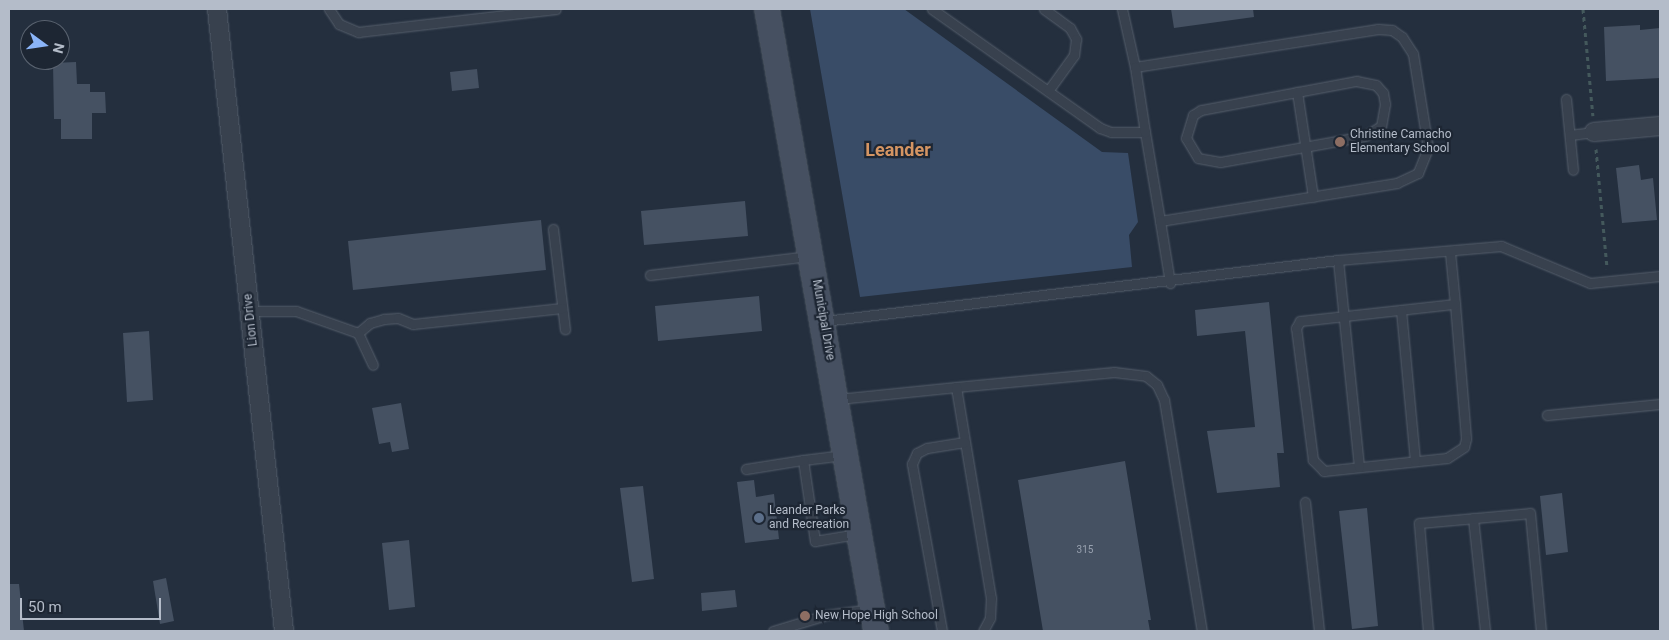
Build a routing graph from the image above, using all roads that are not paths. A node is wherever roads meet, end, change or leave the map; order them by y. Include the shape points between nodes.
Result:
1 (217, 9) edge
2 (329, 9) edge
3 (556, 9) edge
4 (767, 9) edge
5 (932, 9) edge
6 (1044, 9) edge
7 (1122, 9) edge
8 (1135, 67) junction
9 (1048, 91) junction
10 (1297, 92) junction
11 (1566, 99) dead end
12 (1660, 126) edge
13 (1145, 132) junction
14 (1594, 132) joint
15 (1570, 135) junction
16 (1305, 146) junction
17 (1573, 170) dead end
18 (1313, 197) junction
19 (1160, 221) junction
20 (553, 229) dead end
21 (1450, 252) junction
22 (812, 255) junction
23 (1338, 260) junction
24 (650, 276) dead end
25 (1660, 276) edge
26 (1170, 283) junction
27 (1455, 304) junction
28 (562, 308) junction
29 (250, 310) junction
30 (1401, 310) junction
31 (1345, 316) junction
32 (824, 321) junction
33 (565, 329) dead end
34 (358, 333) junction
35 (373, 365) dead end
36 (956, 387) junction
37 (838, 399) junction
38 (1660, 404) edge
39 (1547, 415) dead end
40 (965, 442) junction
41 (847, 454) junction
42 (803, 460) junction
43 (1415, 461) junction
44 (1359, 467) junction
45 (746, 469) dead end
46 (1305, 502) dead end
47 (1473, 518) junction
48 (860, 533) junction
49 (874, 620) edge
50 (284, 631) edge
51 (773, 631) edge
52 (942, 631) edge
53 (983, 631) edge
54 (1202, 631) edge
55 (1319, 631) edge
56 (1428, 631) edge
57 (1484, 631) edge
58 (1541, 631) edge

1 - 29 street, Lion Drive
2 - 3 lane via 339,24 358,32
4 - 22 street, Municipal Drive
5 - 9 lane
6 - 9 lane via 1070,28 1076,39 1074,55
7 - 8 lane
8 - 13 lane
8 - 18 lane via 1378,29 1392,30 1402,36 1412,54 1428,148 1418,174 1397,183
9 - 13 lane via 1100,128 1111,132
10 - 16 lane
10 - 16 lane via 1366,81 1383,93 1386,104 1381,126 1374,132
10 - 16 lane via 1201,110 1193,115 1186,138 1198,158 1209,162
11 - 15 lane
12 - 14 street
13 - 19 lane
14 - 15 lane
15 - 17 lane
16 - 18 lane
18 - 19 lane
19 - 26 lane
20 - 28 lane
21 - 23 lane
21 - 25 lane via 1501,246 1590,282
21 - 27 lane
22 - 24 lane
22 - 32 street, Municipal Drive
23 - 26 lane
23 - 31 lane
26 - 32 lane
27 - 30 lane
27 - 43 lane via 1466,439 1464,446 1448,458
28 - 33 lane
28 - 34 lane via 414,324 398,318 384,319 370,323
29 - 34 lane via 296,311
29 - 50 street, Lion Drive
30 - 31 lane
30 - 43 lane
31 - 44 lane
31 - 44 lane via 1300,321 1296,328 1313,460 1324,471
32 - 37 street, Municipal Drive
34 - 35 lane
36 - 37 lane
36 - 40 lane
36 - 54 lane via 1114,372 1146,376 1157,386 1164,400
37 - 41 street, Municipal Drive
38 - 39 lane
40 - 52 lane via 927,448 917,453 912,464
40 - 53 lane via 990,598 990,618
41 - 42 lane
41 - 48 street, Municipal Drive
42 - 45 lane
42 - 48 lane via 815,541
43 - 44 lane
46 - 55 lane
47 - 56 lane via 1418,523
47 - 57 lane
47 - 58 lane via 1530,513
48 - 49 street, Municipal Drive
49 - 51 lane via 826,615

